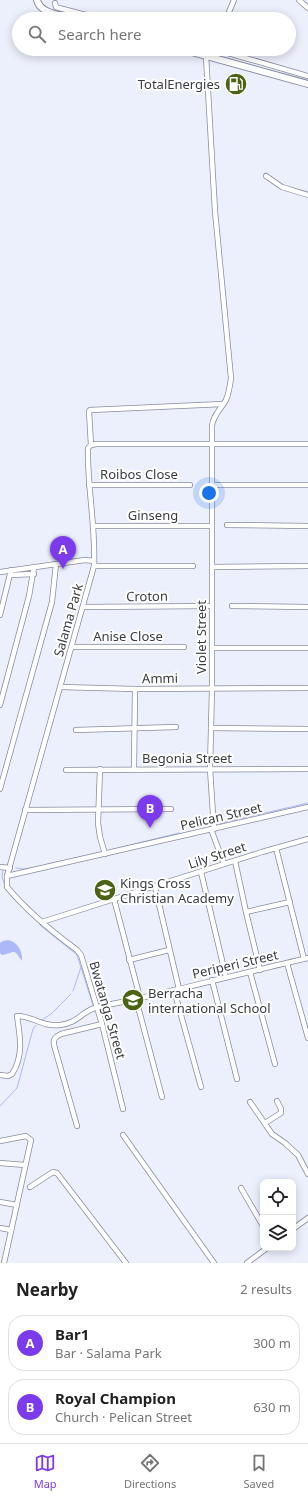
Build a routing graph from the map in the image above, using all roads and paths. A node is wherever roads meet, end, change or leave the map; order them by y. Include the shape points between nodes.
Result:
1 (234, 0) edge
2 (299, 0) edge
3 (37, 3) edge
4 (56, 3) dead end
5 (308, 8) edge
6 (51, 12) edge
7 (74, 12) edge
8 (229, 12) edge
9 (206, 56) joint
10 (240, 56) edge
11 (213, 58) joint
12 (308, 76) edge
13 (308, 84) edge
14 (266, 176) dead end
15 (308, 195) edge
16 (224, 404) junction
17 (91, 444) junction
18 (212, 444) junction
19 (308, 444) edge
20 (89, 485) junction
21 (190, 485) dead end
22 (212, 485) junction
23 (308, 485) edge
24 (227, 525) dead end
25 (93, 526) junction
26 (212, 526) junction
27 (308, 526) edge
28 (56, 564) junction
29 (94, 564) junction
30 (193, 566) dead end
31 (308, 566) edge
32 (34, 567) junction
33 (212, 567) junction
34 (0, 572) edge
35 (10, 573) junction
36 (34, 574) junction
37 (212, 606) junction
38 (232, 606) dead end
39 (82, 607) junction
40 (308, 607) edge
41 (0, 615) edge
42 (72, 647) junction
43 (184, 647) dead end
44 (212, 648) junction
45 (308, 648) edge
46 (60, 688) junction
47 (212, 688) junction
48 (308, 688) edge
49 (136, 689) junction
50 (0, 705) edge
51 (176, 727) dead end
52 (135, 728) junction
53 (211, 728) junction
54 (308, 729) edge
55 (76, 730) dead end
56 (134, 768) junction
57 (100, 769) junction
58 (210, 769) junction
59 (308, 769) edge
60 (66, 770) dead end
61 (0, 790) edge
62 (308, 807) edge
63 (98, 809) junction
64 (171, 809) dead end
65 (25, 810) junction
66 (213, 829) junction
67 (308, 839) edge
68 (276, 848) junction
69 (105, 854) junction
70 (235, 861) junction
71 (224, 864) junction
72 (0, 867) edge
73 (10, 868) junction
74 (201, 872) junction
75 (7, 876) junction
76 (155, 887) junction
77 (114, 900) junction
78 (290, 902) junction
79 (246, 912) junction
80 (42, 922) junction
81 (169, 950) junction
82 (306, 958) edge
83 (129, 960) junction
84 (287, 963) junction
85 (260, 970) junction
86 (250, 972) junction
87 (226, 978) junction
88 (212, 980) junction
89 (179, 989) junction
90 (174, 990) junction
91 (138, 999) junction
92 (96, 1008) junction
93 (102, 1024) junction
94 (308, 1038) edge
95 (275, 1064) dead end
96 (0, 1075) edge
97 (237, 1079) dead end
98 (201, 1087) dead end
99 (162, 1097) dead end
100 (277, 1101) dead end
101 (250, 1102) dead end
102 (123, 1109) dead end
103 (265, 1124) junction
104 (76, 1126) dead end
105 (123, 1135) dead end
106 (0, 1141) edge
107 (0, 1162) edge
108 (25, 1165) junction
109 (308, 1174) edge
110 (30, 1187) dead end
111 (241, 1188) dead end
112 (0, 1202) edge
113 (17, 1205) junction
114 (308, 1218) edge
115 (260, 1221) edge
116 (296, 1227) edge
117 (0, 1228) edge
118 (11, 1230) junction
119 (264, 1251) edge
120 (0, 1254) edge
121 (6, 1255) junction
122 (4, 1263) edge
123 (126, 1263) edge
124 (214, 1263) edge
125 (247, 1263) edge

1 - 8 street
2 - 5 street
3 - 6 main road
4 - 7 street via 56,7
9 - 11 main road
9 - 16 street, Violet Street via 215,211 231,378
10 - 12 street
11 - 13 main road
14 - 15 street via 282,187
16 - 17 street, Salama Park via 90,410
16 - 18 street, Violet Street via 212,421
17 - 18 street
17 - 20 street, Salama Park via 88,448
18 - 19 street
18 - 22 street, Violet Street
20 - 21 street, Roibos Close
20 - 25 street, Salama Park
22 - 23 street
22 - 26 street, Violet Street
24 - 27 street
25 - 26 street, Ginseng
25 - 29 street, Salama Park
26 - 33 street, Violet Street
28 - 29 street via 85,560
28 - 32 street
28 - 61 street via 52,602
29 - 30 street
29 - 39 street, Salama Park
31 - 33 street
32 - 35 street
32 - 36 street
33 - 37 street, Violet Street
34 - 35 street
35 - 36 street
35 - 41 street
36 - 50 street
37 - 39 street, Croton
37 - 44 street, Violet Street
38 - 40 street
39 - 42 street, Salama Park
42 - 43 street, Anise Close
42 - 46 street, Salama Park
44 - 45 street
44 - 47 street, Violet Street
46 - 49 street, Ammi
46 - 65 street, Salama Park
47 - 48 street, Ammi
47 - 49 street, Ammi
47 - 53 street, Violet Street
49 - 52 street
51 - 52 street
52 - 55 street
52 - 56 street
53 - 54 street
53 - 58 street, Violet Street
56 - 57 street, Begonia Street
56 - 58 street, Begonia Street
57 - 60 street, Begonia Street
57 - 63 street
58 - 59 street, Begonia Street
58 - 66 street, Violet Street
62 - 66 street, Pelican Street
63 - 64 street
63 - 65 street
63 - 69 street via 100,837
65 - 73 street, Salama Park
66 - 69 street, Pelican Street
66 - 71 street, Violet Street
67 - 68 street, Lily Street
68 - 70 street, Lily Street
68 - 78 street
69 - 75 street, Pelican Street
70 - 71 street, Lily Street
70 - 79 street
71 - 74 street, Lily Street
72 - 73 street
73 - 75 street
74 - 76 street, Lily Street
74 - 87 street
75 - 80 street, Bwatanga Street via 7,887
76 - 77 street, Lily Street
76 - 81 street
77 - 80 street, Lily Street
77 - 83 street
78 - 79 street
78 - 82 street
79 - 85 street
80 - 92 street, Bwatanga Street via 81,955
81 - 83 street
81 - 89 street
82 - 84 street, Periperi Street
83 - 91 street
84 - 85 street, Periperi Street
84 - 94 street
85 - 86 street, Periperi Street
86 - 87 street, Periperi Street
86 - 95 street
87 - 88 street, Periperi Street
88 - 89 street, Periperi Street
88 - 97 street
89 - 90 street, Periperi Street
90 - 91 street, Periperi Street
90 - 98 street
91 - 92 street, Periperi Street
91 - 99 street
92 - 93 street, Bwatanga Street
92 - 96 street, Periperi Street via 86,1011 73,1022 59,1025 45,1025 17,1016 21,1042 18,1059 12,1074
93 - 102 street, Bwatanga Street
93 - 104 street via 61,1034 53,1040
100 - 103 street via 281,1113
101 - 103 street
103 - 109 street via 272,1134 298,1155
105 - 124 street
106 - 108 street via 29,1137 31,1140
107 - 108 street
108 - 113 street
110 - 123 street via 53,1172 57,1173
111 - 115 street
112 - 113 street
113 - 118 street
114 - 116 street
117 - 118 street
118 - 121 street
119 - 125 street
120 - 121 street
121 - 122 street

